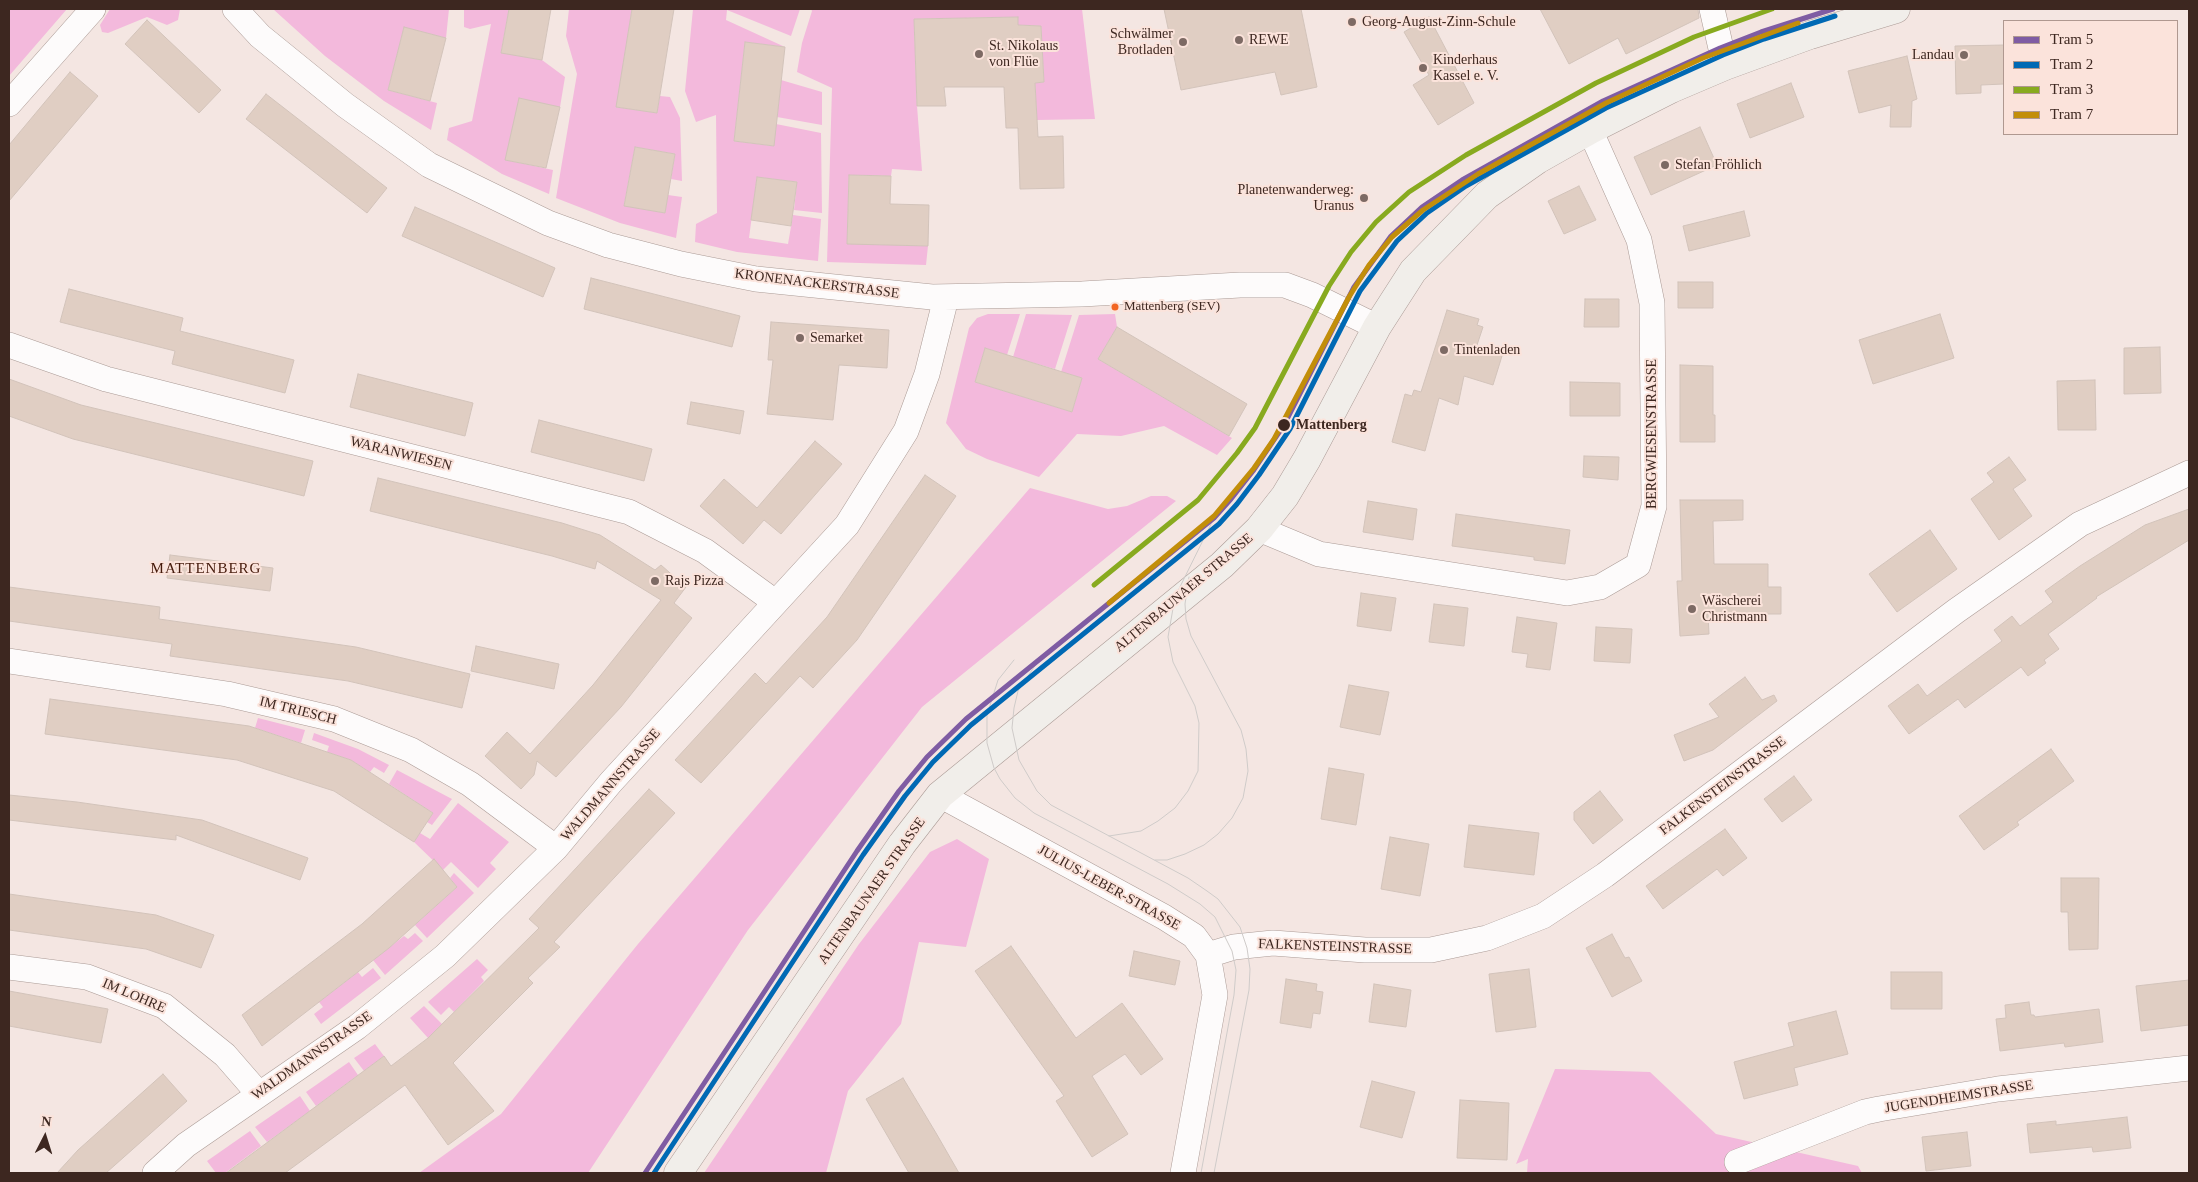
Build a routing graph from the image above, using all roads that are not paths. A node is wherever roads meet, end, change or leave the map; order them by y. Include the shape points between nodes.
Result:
1 (93, 9) edge
2 (235, 9) edge
3 (1712, 9) edge
4 (1896, 9) edge
5 (1725, 66) junction
6 (9, 104) edge
7 (1590, 130) junction
8 (946, 298) junction
9 (1377, 327) junction
10 (9, 345) edge
11 (2189, 473) edge
12 (1259, 529) junction
13 (775, 602) junction
14 (9, 662) edge
15 (940, 796) junction
16 (556, 848) junction
17 (1208, 955) junction
18 (9, 967) edge
19 (2189, 1068) edge
20 (258, 1093) junction
21 (1737, 1162) dead end
22 (155, 1173) edge
23 (678, 1173) edge
24 (1183, 1173) edge

1 - 6 street
2 - 8 street, KRONENACKERSTRASSE via 260,36 344,105 429,165 548,223 608,245 756,279
3 - 5 street
4 - 5 main road, ALTENBAUNAER STRASSE via 1810,35
5 - 7 main road, ALTENBAUNAER STRASSE
7 - 9 main road, ALTENBAUNAER STRASSE via 1537,160 1487,196 1413,271
7 - 12 street, BERGWIESENSTRASSE via 1639,240 1652,303 1654,506 1638,565 1600,586 1567,593 1318,554
8 - 9 street, KRONENACKERSTRASSE via 1285,285
8 - 13 street, WALDMANNSTRASSE via 927,374 906,431 847,525
9 - 12 main road, ALTENBAUNAER STRASSE via 1308,459 1286,496
10 - 13 street, WARANWIESEN via 106,380 628,512 705,551
11 - 17 street, FALKENSTEINSTRASSE via 2080,524 1956,611 1605,875 1543,916 1488,938 1431,950 1365,950 1273,942 1234,947
12 - 15 main road, ALTENBAUNAER STRASSE via 1222,565
13 - 16 street, WALDMANNSTRASSE via 611,782
14 - 16 street, IM TRIESCH via 227,694 334,719 411,750 470,784
15 - 17 street, JULIUS-LEBER-STRASSE via 1164,917 1194,936
15 - 23 main road, ALTENBAUNAER STRASSE via 902,844
16 - 20 street, WALDMANNSTRASSE via 446,956 357,1028
17 - 24 street, JULIUS-LEBER-STRASSE via 1215,994
18 - 20 street, IM LOHRE via 87,977 164,1006 225,1054
19 - 21 street, JUGENDHEIMSTRASSE via 1998,1089 1879,1109
20 - 22 street, WALDMANNSTRASSE via 186,1145

